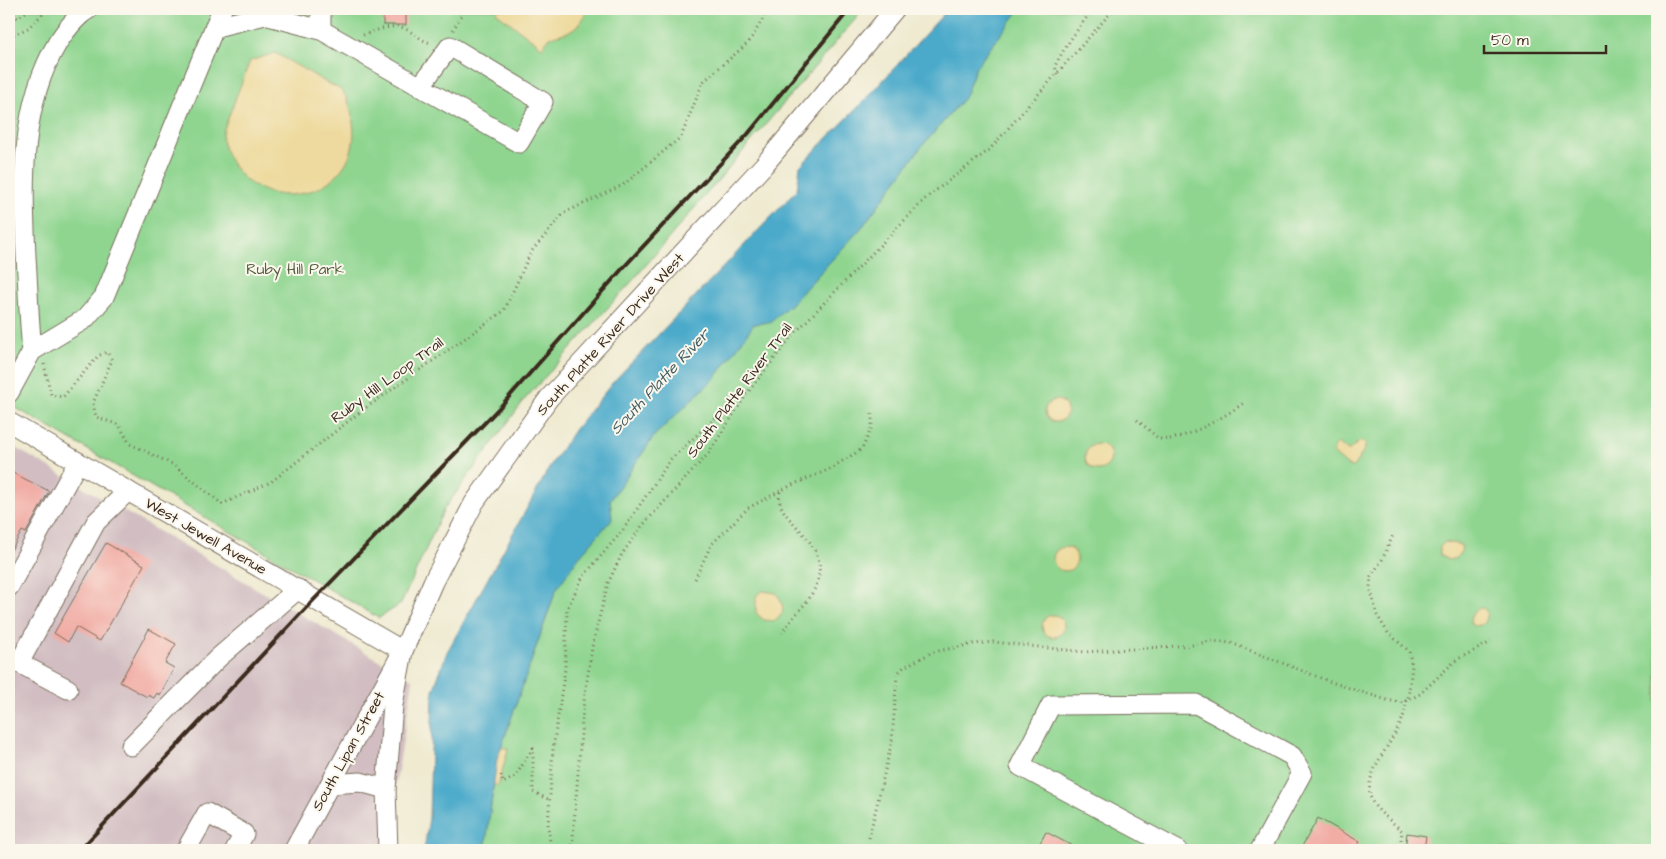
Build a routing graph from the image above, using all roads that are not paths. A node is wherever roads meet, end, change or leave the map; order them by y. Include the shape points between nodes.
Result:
1 (89, 9) edge
2 (222, 9) edge
3 (321, 9) edge
4 (895, 9) edge
5 (216, 27) junction
6 (321, 30) junction
7 (420, 87) junction
8 (38, 354) junction
9 (9, 393) edge
10 (9, 422) edge
11 (78, 462) junction
12 (128, 491) junction
13 (9, 587) edge
14 (298, 589) junction
15 (402, 651) junction
16 (68, 689) dead end
17 (131, 746) dead end
18 (330, 784) junction
19 (386, 789) junction
20 (186, 850) edge
21 (235, 850) edge
22 (294, 850) edge
23 (388, 850) edge
24 (1177, 850) edge
25 (1260, 850) edge

1 - 8 street via 65,30 50,55 31,111 24,161 24,212
2 - 5 street
3 - 6 street
4 - 15 street, South Platte River Drive West via 764,165 549,398 474,503
5 - 6 street via 265,15
5 - 8 street via 104,297 86,319
6 - 7 street
7 - 7 street via 519,143 543,102 450,46
8 - 9 street
10 - 11 street, West Jewell Avenue
11 - 12 street, West Jewell Avenue
11 - 13 street
12 - 14 street, West Jewell Avenue
12 - 16 street via 96,522 19,663
14 - 15 street, West Jewell Avenue
14 - 17 street via 218,658
15 - 18 street, South Lipan Street
15 - 19 street, South Platte River Drive West via 393,705
18 - 19 street via 360,782
18 - 22 street, South Lipan Street
19 - 23 street, South Platte River Drive West
20 - 21 street via 207,813 244,834
24 - 25 street via 1020,766 1051,705 1196,704 1292,756 1302,773

